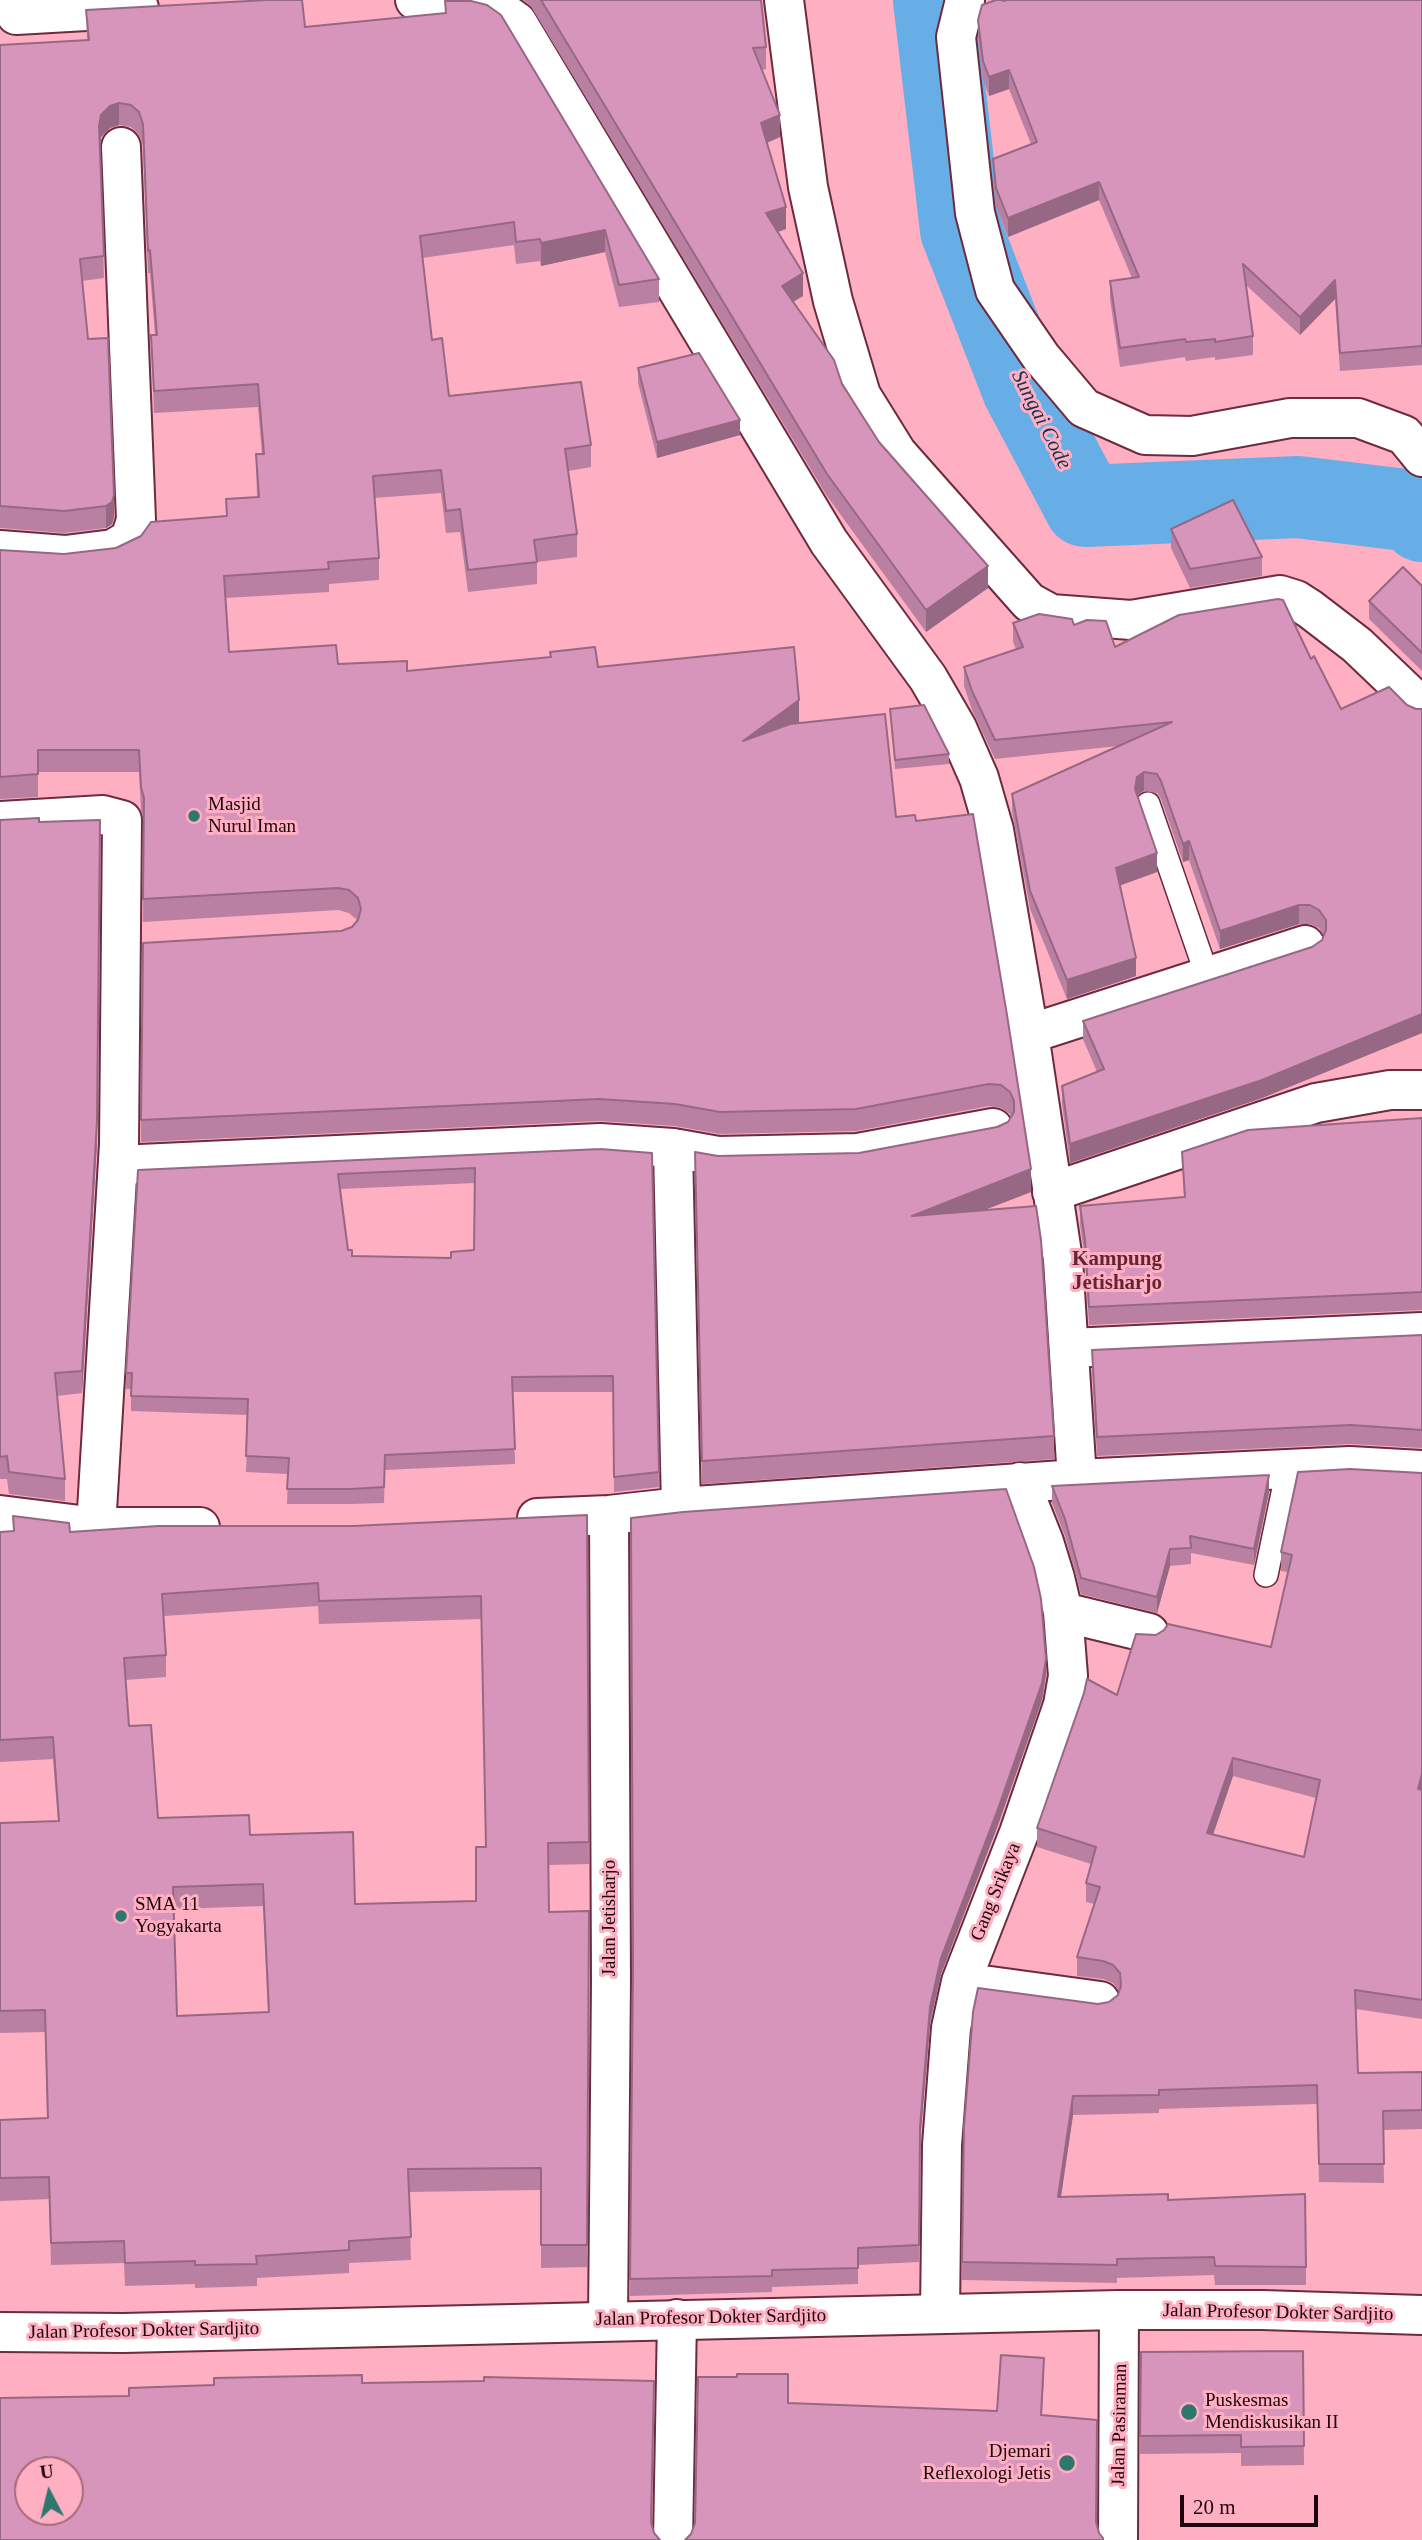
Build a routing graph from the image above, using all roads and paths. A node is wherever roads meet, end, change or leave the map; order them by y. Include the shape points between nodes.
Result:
1 (415, 0) edge
2 (785, 0) edge
3 (965, 0) edge
4 (179, 6) edge
5 (10, 14) edge
6 (121, 147) dead end
7 (1422, 457) edge
8 (0, 550) edge
9 (1422, 707) edge
10 (1148, 804) dead end
11 (0, 821) edge
12 (1305, 944) dead end
13 (1207, 975) junction
14 (1029, 1034) junction
15 (1422, 1090) edge
16 (993, 1128) edge
17 (673, 1148) junction
18 (118, 1165) junction
19 (1052, 1192) junction
20 (1422, 1332) edge
21 (1070, 1348) junction
22 (1288, 1469) junction
23 (1422, 1470) edge
24 (1077, 1479) junction
25 (1020, 1482) junction
26 (681, 1507) junction
27 (0, 1515) edge
28 (609, 1515) junction
29 (497, 1520) edge
30 (96, 1527) junction
31 (231, 1527) edge
32 (1266, 1575) dead end
33 (1063, 1612) junction
34 (1149, 1633) edge
35 (961, 1982) junction
36 (1100, 2001) edge
37 (1119, 2310) junction
38 (940, 2313) junction
39 (1405, 2315) edge
40 (677, 2319) junction
41 (608, 2321) junction
42 (0, 2332) edge
43 (673, 2540) edge
44 (1118, 2540) edge

1 - 14 street via 474,2 496,7 517,22 828,542 928,677 979,778 994,830
2 - 9 street via 808,187 833,301 861,395 897,453 1029,602 1051,614 1131,620 1280,595 1310,609 1357,645
3 - 7 street via 956,37 975,213 995,290 1041,357 1084,408 1145,435 1192,436 1290,418 1358,418 1404,435
4 - 5 street
6 - 8 street via 136,520 130,539 113,549 65,555
10 - 13 lane
11 - 18 street via 103,815 122,820 135,944
12 - 13 street
13 - 14 street
14 - 19 street
15 - 19 street via 1390,1090 1316,1102
16 - 17 street via 858,1153 718,1156
17 - 18 street via 600,1143
17 - 26 street
18 - 30 street
19 - 21 street
20 - 21 street
21 - 24 street
22 - 23 street
22 - 24 street
22 - 32 lane
24 - 25 street
25 - 26 street
25 - 33 street, Gang Srikaya via 1044,1542
26 - 28 street
27 - 30 street
28 - 29 street
28 - 41 street, Jalan Jetisharjo
30 - 31 street
33 - 34 street
33 - 35 street, Gang Srikaya via 1068,1676 1063,1705
35 - 36 street
35 - 38 street, Gang Srikaya via 951,2028 942,2145
37 - 38 street, Jalan Profesor Dokter Sardjito
37 - 39 street, Jalan Profesor Dokter Sardjito
37 - 44 street, Jalan Pasiraman
38 - 40 street, Jalan Profesor Dokter Sardjito
40 - 41 street, Jalan Profesor Dokter Sardjito
40 - 43 street
41 - 42 street, Jalan Profesor Dokter Sardjito

